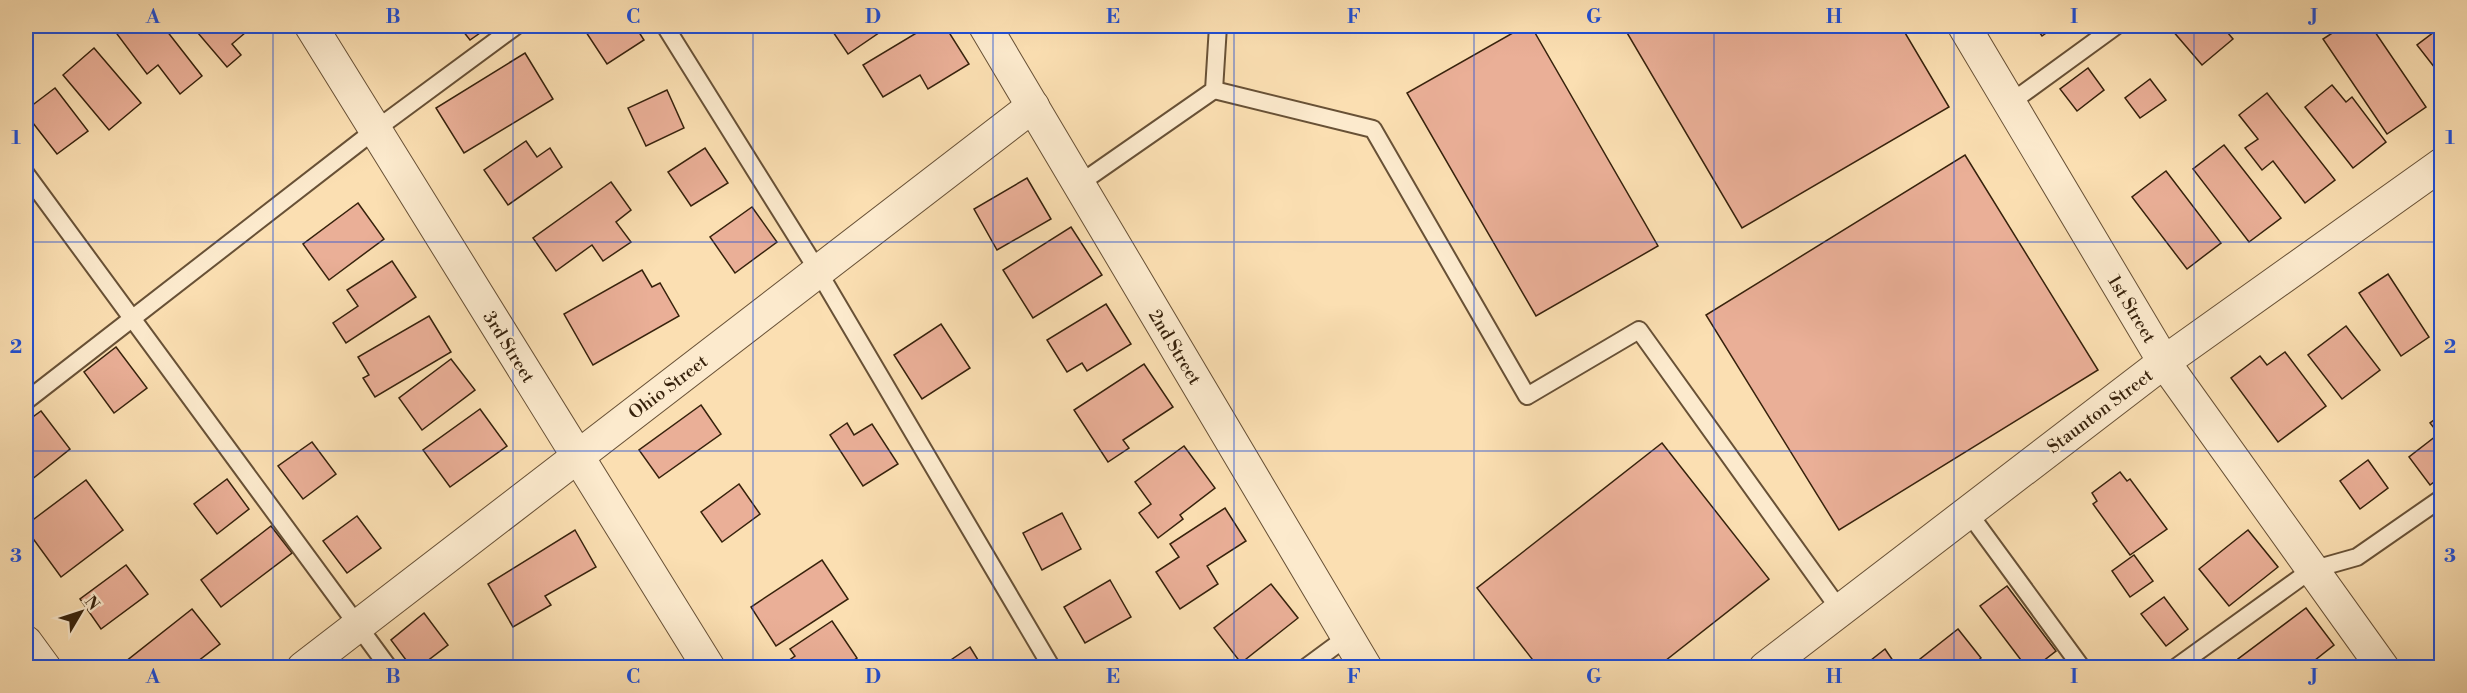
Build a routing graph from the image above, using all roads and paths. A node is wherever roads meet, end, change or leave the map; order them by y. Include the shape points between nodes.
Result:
1 (311, 26) edge
2 (516, 26) edge
3 (665, 26) edge
4 (985, 26) edge
5 (1218, 26) edge
6 (1964, 26) edge
7 (2116, 26) edge
8 (1214, 90) junction
9 (2010, 103) junction
10 (1033, 106) junction
11 (375, 130) junction
12 (2442, 164) edge
13 (26, 174) edge
14 (1079, 184) junction
15 (818, 272) junction
16 (130, 320) junction
17 (2164, 362) junction
18 (26, 401) edge
19 (577, 457) junction
20 (2442, 498) edge
21 (1968, 512) junction
22 (2311, 570) junction
23 (1840, 610) junction
24 (359, 625) junction
25 (1347, 637) junction
26 (26, 642) edge
27 (45, 668) edge
28 (303, 668) edge
29 (388, 668) edge
30 (709, 668) edge
31 (1052, 668) edge
32 (1305, 668) edge
33 (1366, 668) edge
34 (1765, 668) edge
35 (2082, 668) edge
36 (2175, 668) edge
37 (2383, 668) edge

1 - 11 street, 3rd Street
2 - 11 lane
3 - 15 lane
4 - 10 street, 2nd Street
5 - 8 lane
6 - 9 street, 1st Street
7 - 9 lane
8 - 14 lane
8 - 23 lane via 1372,129 1527,396 1639,330
9 - 17 street, 1st Street
10 - 14 street, 2nd Street
10 - 15 street, Ohio Street
11 - 16 lane
11 - 19 street, 3rd Street
12 - 17 street, Staunton Street
13 - 16 lane
14 - 25 street, 2nd Street
15 - 19 street, Ohio Street
15 - 31 lane
16 - 18 lane
16 - 24 lane
17 - 21 street, Staunton Street
17 - 22 street, 1st Street
19 - 24 street, Ohio Street
19 - 30 street, 3rd Street
20 - 22 lane via 2357,557
21 - 23 street, Staunton Street
21 - 35 lane
22 - 36 lane
22 - 37 street, 1st Street
23 - 34 street, Staunton Street
24 - 28 street, Ohio Street
24 - 29 lane
25 - 32 lane
25 - 33 street, 2nd Street
26 - 27 street

